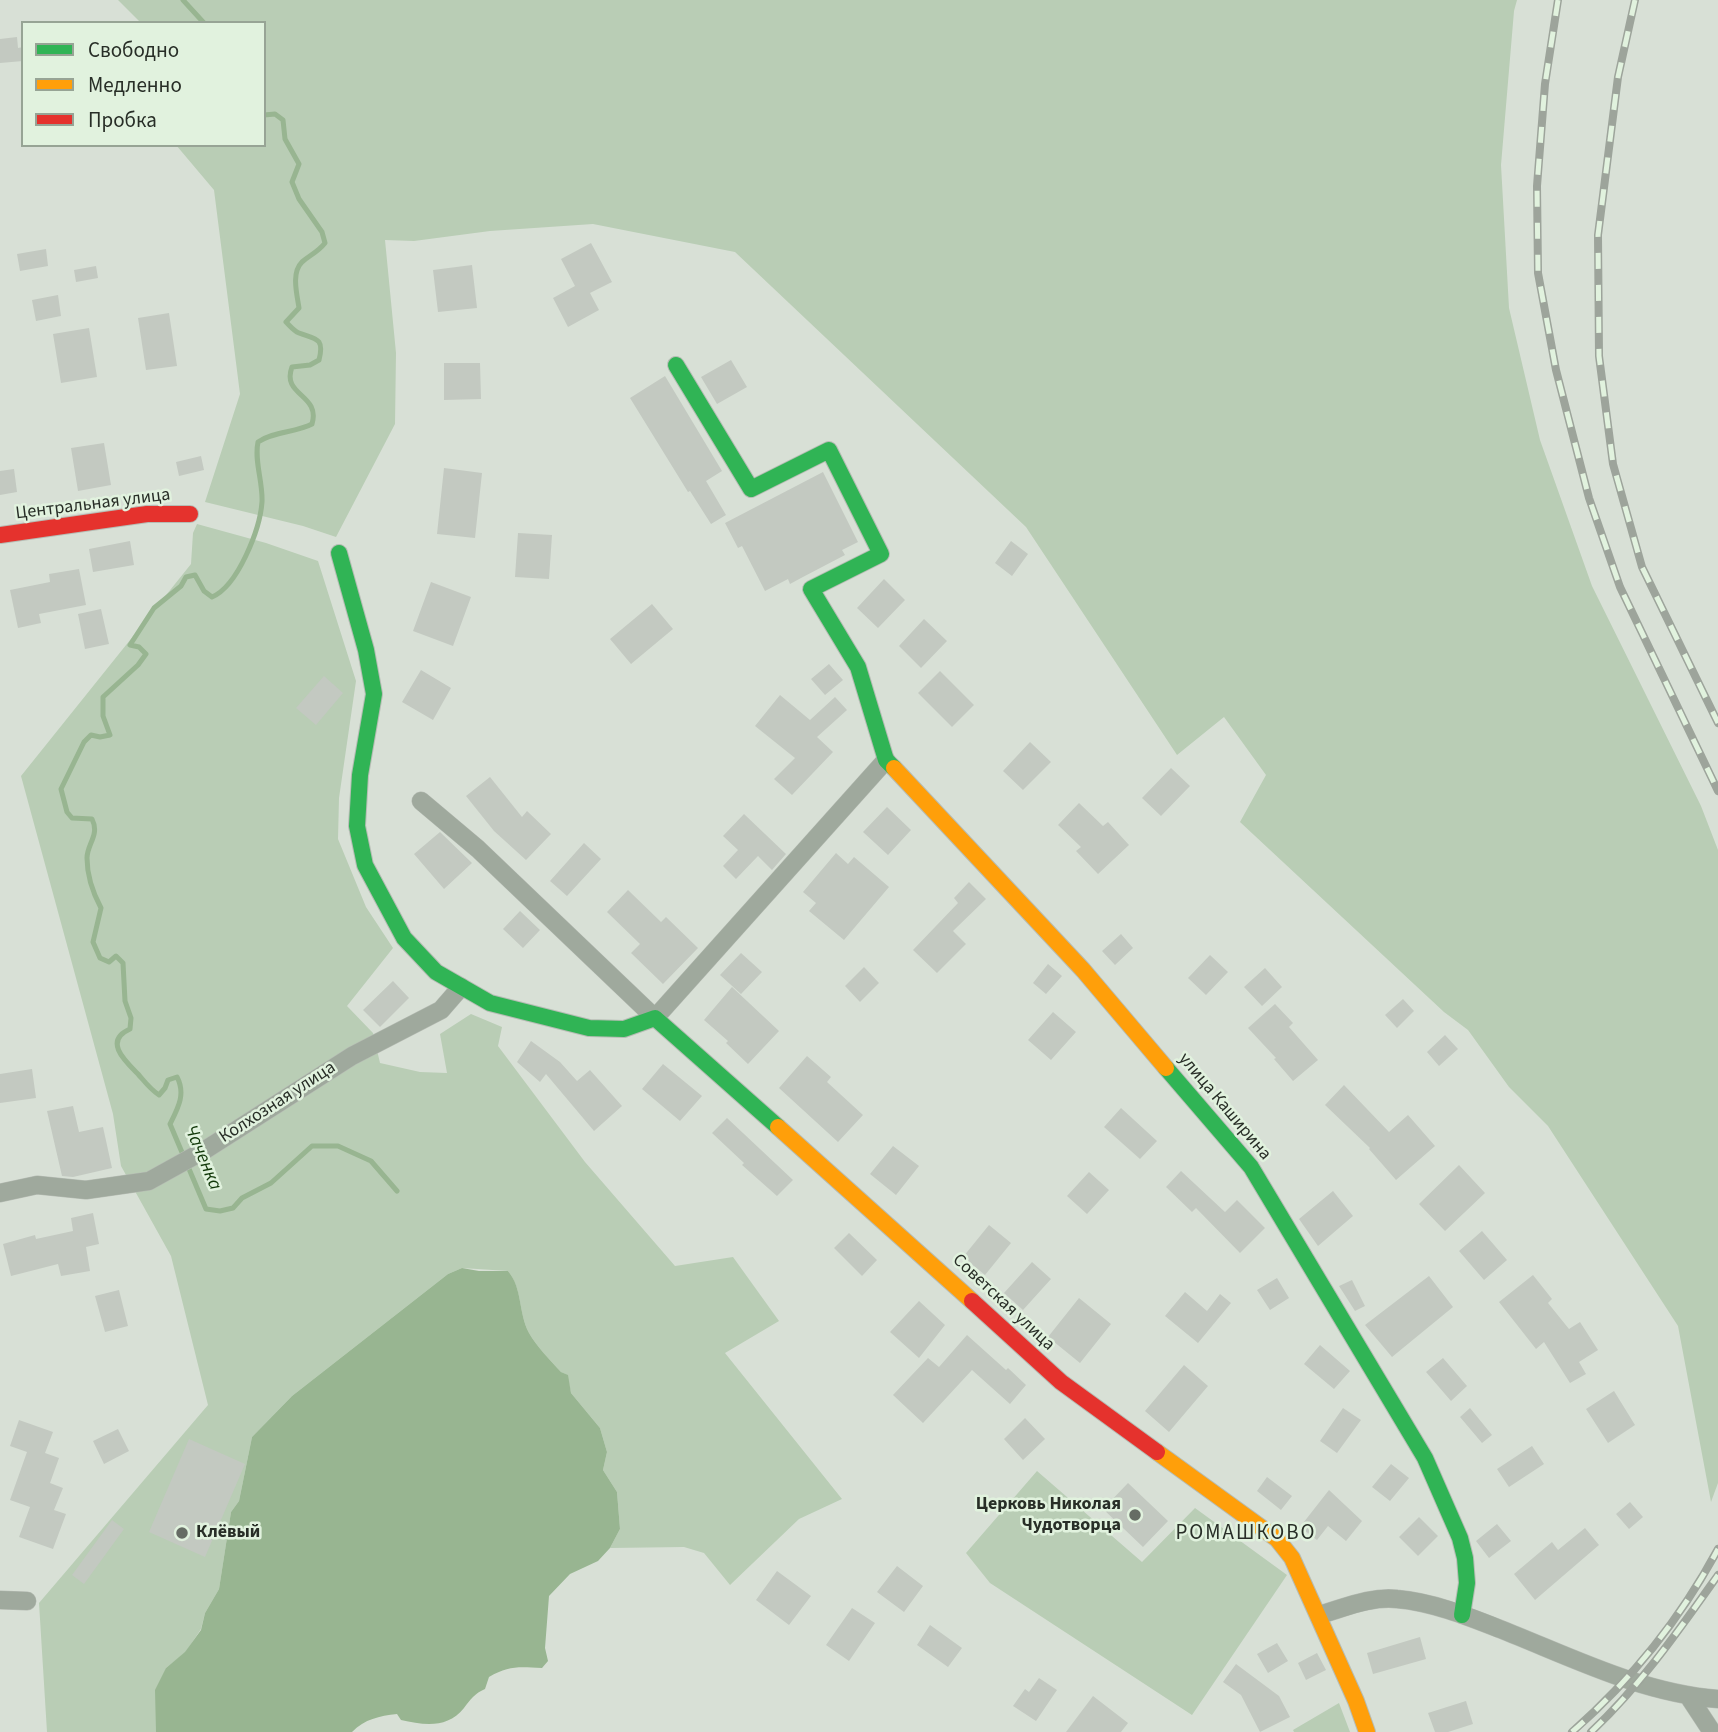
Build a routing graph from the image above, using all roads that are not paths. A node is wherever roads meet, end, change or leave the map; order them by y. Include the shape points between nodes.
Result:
1 (676, 365) dead end
2 (190, 514) dead end
3 (0, 535) edge
4 (339, 553) dead end
5 (886, 760) junction
6 (421, 801) dead end
7 (461, 987) junction
8 (655, 1018) junction
9 (0, 1193) edge
10 (0, 1600) edge
11 (27, 1601) dead end
12 (1319, 1615) junction
13 (1462, 1615) junction
14 (1689, 1697) junction
15 (1718, 1699) edge
16 (1367, 1732) edge
17 (1712, 1732) edge

1 - 5 street via 751,489 829,450 881,554 811,589 858,667
2 - 3 street, Центральная улица via 146,514
4 - 7 street via 374,694 360,775 357,827 365,865 404,938 436,972
5 - 8 street
5 - 13 street, улица Каширина via 1083,970 1251,1167 1425,1458 1465,1558
6 - 8 street via 478,849
7 - 8 street via 490,1003 589,1028 624,1029
7 - 9 street, Колхозная улица via 440,1010 352,1056 149,1181 86,1190 37,1185
8 - 12 street, Советская улица via 1061,1382 1277,1539 1292,1558
10 - 11 street
12 - 13 street via 1396,1598
12 - 16 street, Советская улица
13 - 14 street via 1626,1680
14 - 15 street
14 - 17 street

